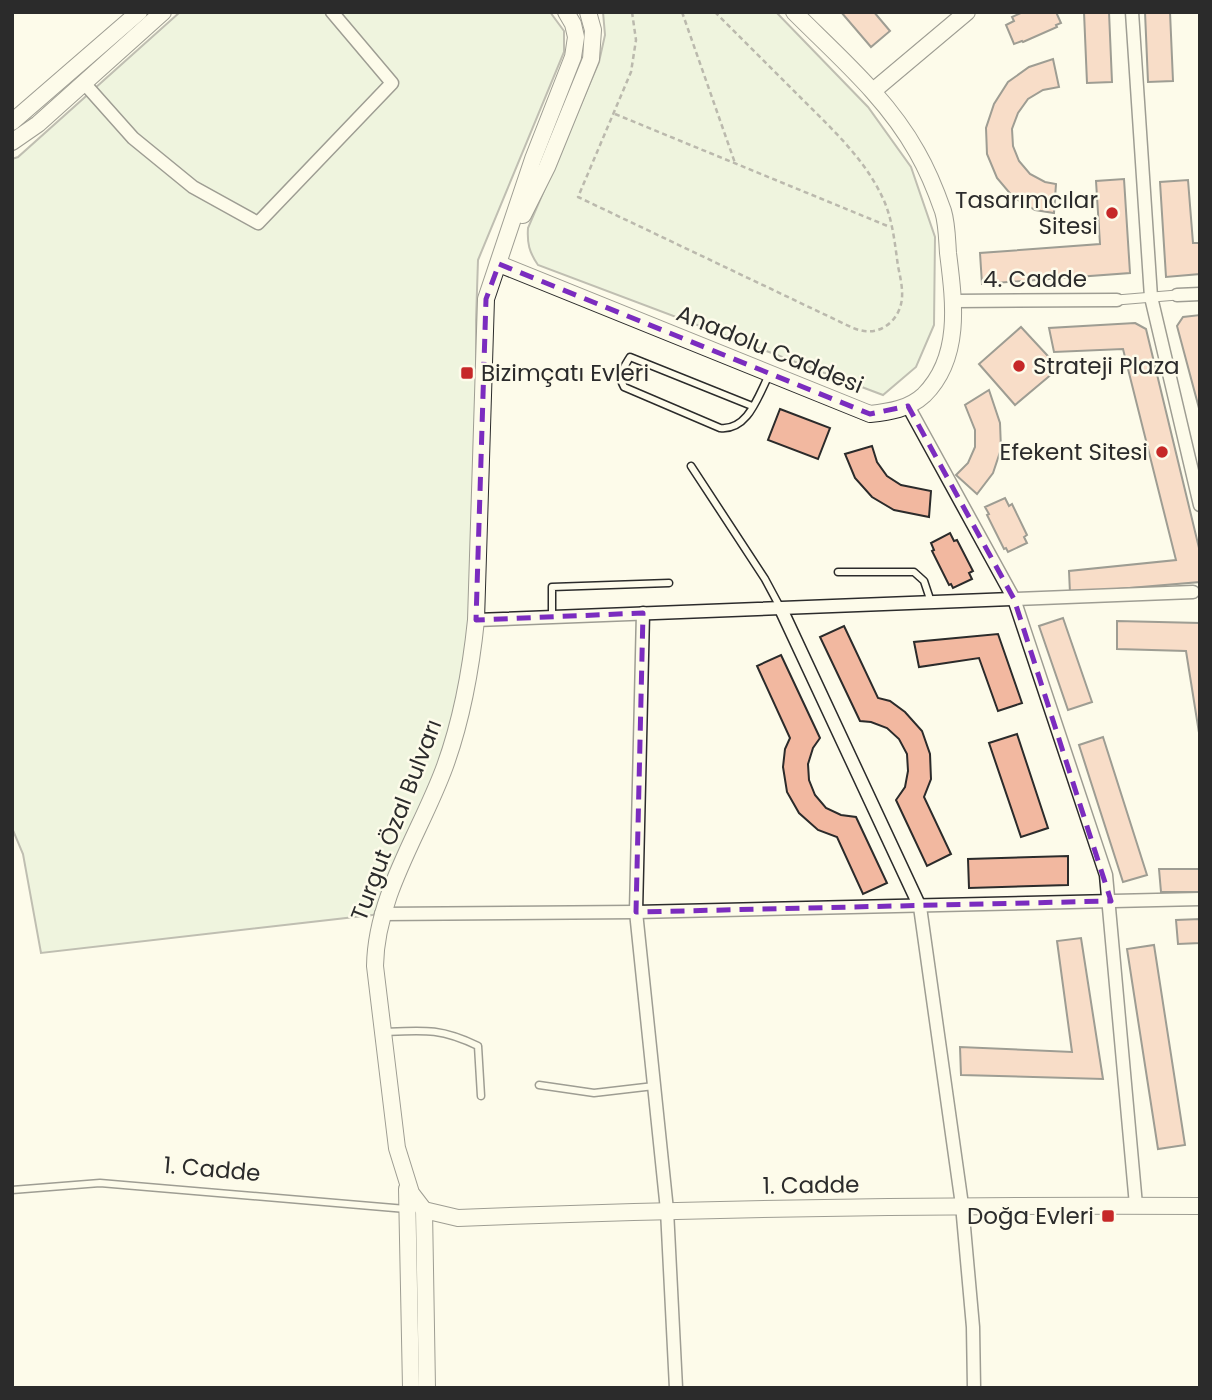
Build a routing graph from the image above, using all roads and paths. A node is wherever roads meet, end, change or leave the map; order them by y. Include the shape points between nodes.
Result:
1 (139, 12) edge
2 (163, 12) edge
3 (332, 12) edge
4 (566, 12) edge
5 (588, 12) edge
6 (632, 12) edge
7 (682, 12) edge
8 (715, 12) edge
9 (794, 12) edge
10 (967, 12) edge
11 (1132, 12) edge
12 (84, 83) junction
13 (873, 91) junction
14 (615, 114) junction
15 (12, 122) edge
16 (12, 142) edge
17 (734, 163) junction
18 (892, 227) junction
19 (499, 264) junction
20 (1200, 293) edge
21 (1177, 295) joint
22 (1151, 298) junction
23 (1116, 300) joint
24 (954, 301) junction
25 (770, 374) junction
26 (752, 406) junction
27 (908, 406) junction
28 (691, 466) dead end
29 (1200, 505) edge
30 (838, 572) dead end
31 (669, 583) dead end
32 (1196, 592) edge
33 (1014, 599) junction
34 (931, 603) junction
35 (781, 609) junction
36 (643, 613) junction
37 (552, 617) junction
38 (476, 620) junction
39 (1200, 900) edge
40 (1111, 901) junction
41 (920, 907) junction
42 (636, 912) junction
43 (381, 914) junction
44 (382, 1032) junction
45 (539, 1085) dead end
46 (654, 1086) junction
47 (481, 1096) dead end
48 (12, 1190) edge
49 (962, 1205) junction
50 (1136, 1205) junction
51 (1200, 1206) edge
52 (416, 1210) junction
53 (667, 1210) junction
54 (411, 1388) edge
55 (426, 1388) edge
56 (676, 1388) edge
57 (974, 1388) edge

1 - 15 street
2 - 12 street
3 - 12 street via 392,83 258,223 193,187 133,138
4 - 19 street, Turgut Özal Bulvarı via 575,30 576,47
5 - 19 street, Turgut Özal Bulvarı via 594,41 588,67 547,167
6 - 14 path via 635,54
7 - 17 path
8 - 18 path via 859,158 885,204
9 - 13 street
10 - 13 street
11 - 22 street
12 - 16 street
13 - 24 street via 916,150 932,183 943,214
14 - 17 path
14 - 18 path via 578,197 861,331 884,328 900,310 903,296
17 - 18 path
19 - 25 street, Anadolu Caddesi
19 - 38 street, Turgut Özal Bulvarı via 486,299
20 - 21 street
21 - 22 street
22 - 23 street
22 - 29 street
23 - 24 street, 4. Cadde
24 - 27 street via 947,358 924,395
25 - 26 lane
25 - 27 street, Anadolu Caddesi via 870,414
26 - 26 lane via 738,425 720,428 624,387 620,376 630,357
27 - 33 street
28 - 35 lane
30 - 34 lane via 914,572 924,582
31 - 37 lane via 552,587
32 - 33 street
33 - 34 street
33 - 40 street via 1107,875
34 - 35 street
35 - 36 street
35 - 41 street
36 - 37 street
36 - 42 street
37 - 38 street
38 - 43 street, Turgut Özal Bulvarı via 472,660 445,765
39 - 40 street
40 - 41 street
40 - 50 street
41 - 42 street
41 - 49 street
42 - 43 street
42 - 46 street
43 - 44 street, Turgut Özal Bulvarı via 375,966
44 - 47 lane via 440,1031 478,1046
44 - 52 street, Turgut Özal Bulvarı via 397,1148
45 - 46 lane via 594,1093
46 - 53 street
48 - 52 lane, 1. Cadde via 108,1184
49 - 50 street, 1. Cadde
49 - 53 street, 1. Cadde
49 - 57 street
50 - 51 street, 1. Cadde
52 - 53 street, 1. Cadde via 457,1218
52 - 54 street
52 - 55 street
53 - 56 street

